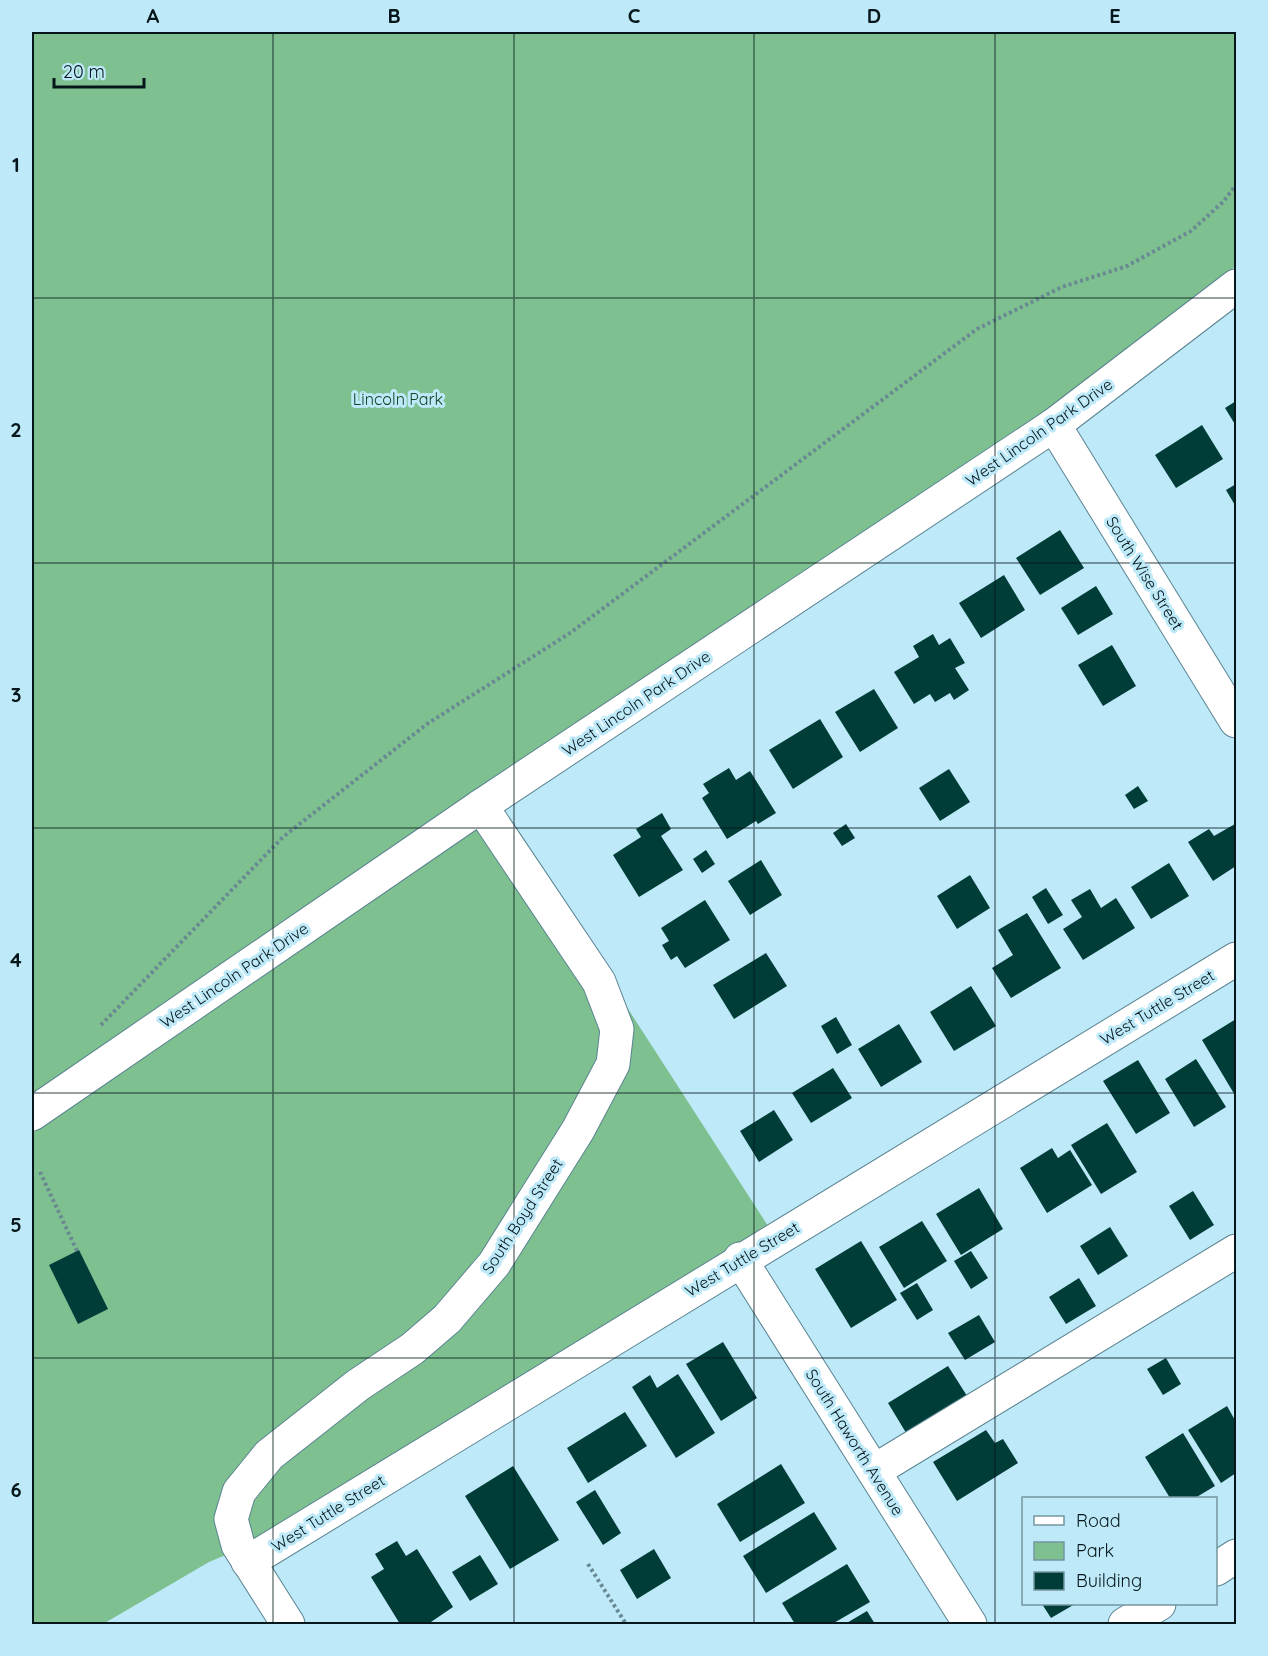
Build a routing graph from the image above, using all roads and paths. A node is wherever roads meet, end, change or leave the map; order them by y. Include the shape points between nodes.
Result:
1 (1236, 185) edge
2 (1236, 286) edge
3 (1054, 425) junction
4 (1236, 721) edge
5 (481, 806) junction
6 (1236, 959) edge
7 (98, 1028) dead end
8 (32, 1114) edge
9 (40, 1172) dead end
10 (77, 1251) dead end
11 (1236, 1251) edge
12 (740, 1259) junction
13 (874, 1471) junction
14 (1236, 1556) edge
15 (248, 1562) junction
16 (588, 1564) dead end
17 (1217, 1568) edge
18 (1157, 1605) edge
19 (288, 1624) edge
20 (626, 1624) edge
21 (970, 1624) edge
22 (1125, 1624) edge

1 - 7 path via 1191,231 1127,266 1062,287 976,329 570,633 427,724 283,837
2 - 3 street, West Lincoln Park Drive
3 - 4 street, South Wise Street
3 - 5 street, West Lincoln Park Drive
5 - 8 street, West Lincoln Park Drive
5 - 15 street, South Boyd Street via 599,982 617,1029 613,1064 578,1130 494,1264 447,1319 268,1455 239,1492 231,1519 238,1545
6 - 12 street, West Tuttle Street
9 - 10 path
11 - 13 street
12 - 13 street, South Haworth Avenue
12 - 15 street, West Tuttle Street
13 - 21 street, South Haworth Avenue
14 - 17 street
15 - 19 street, South Boyd Street
16 - 20 path
18 - 22 street

